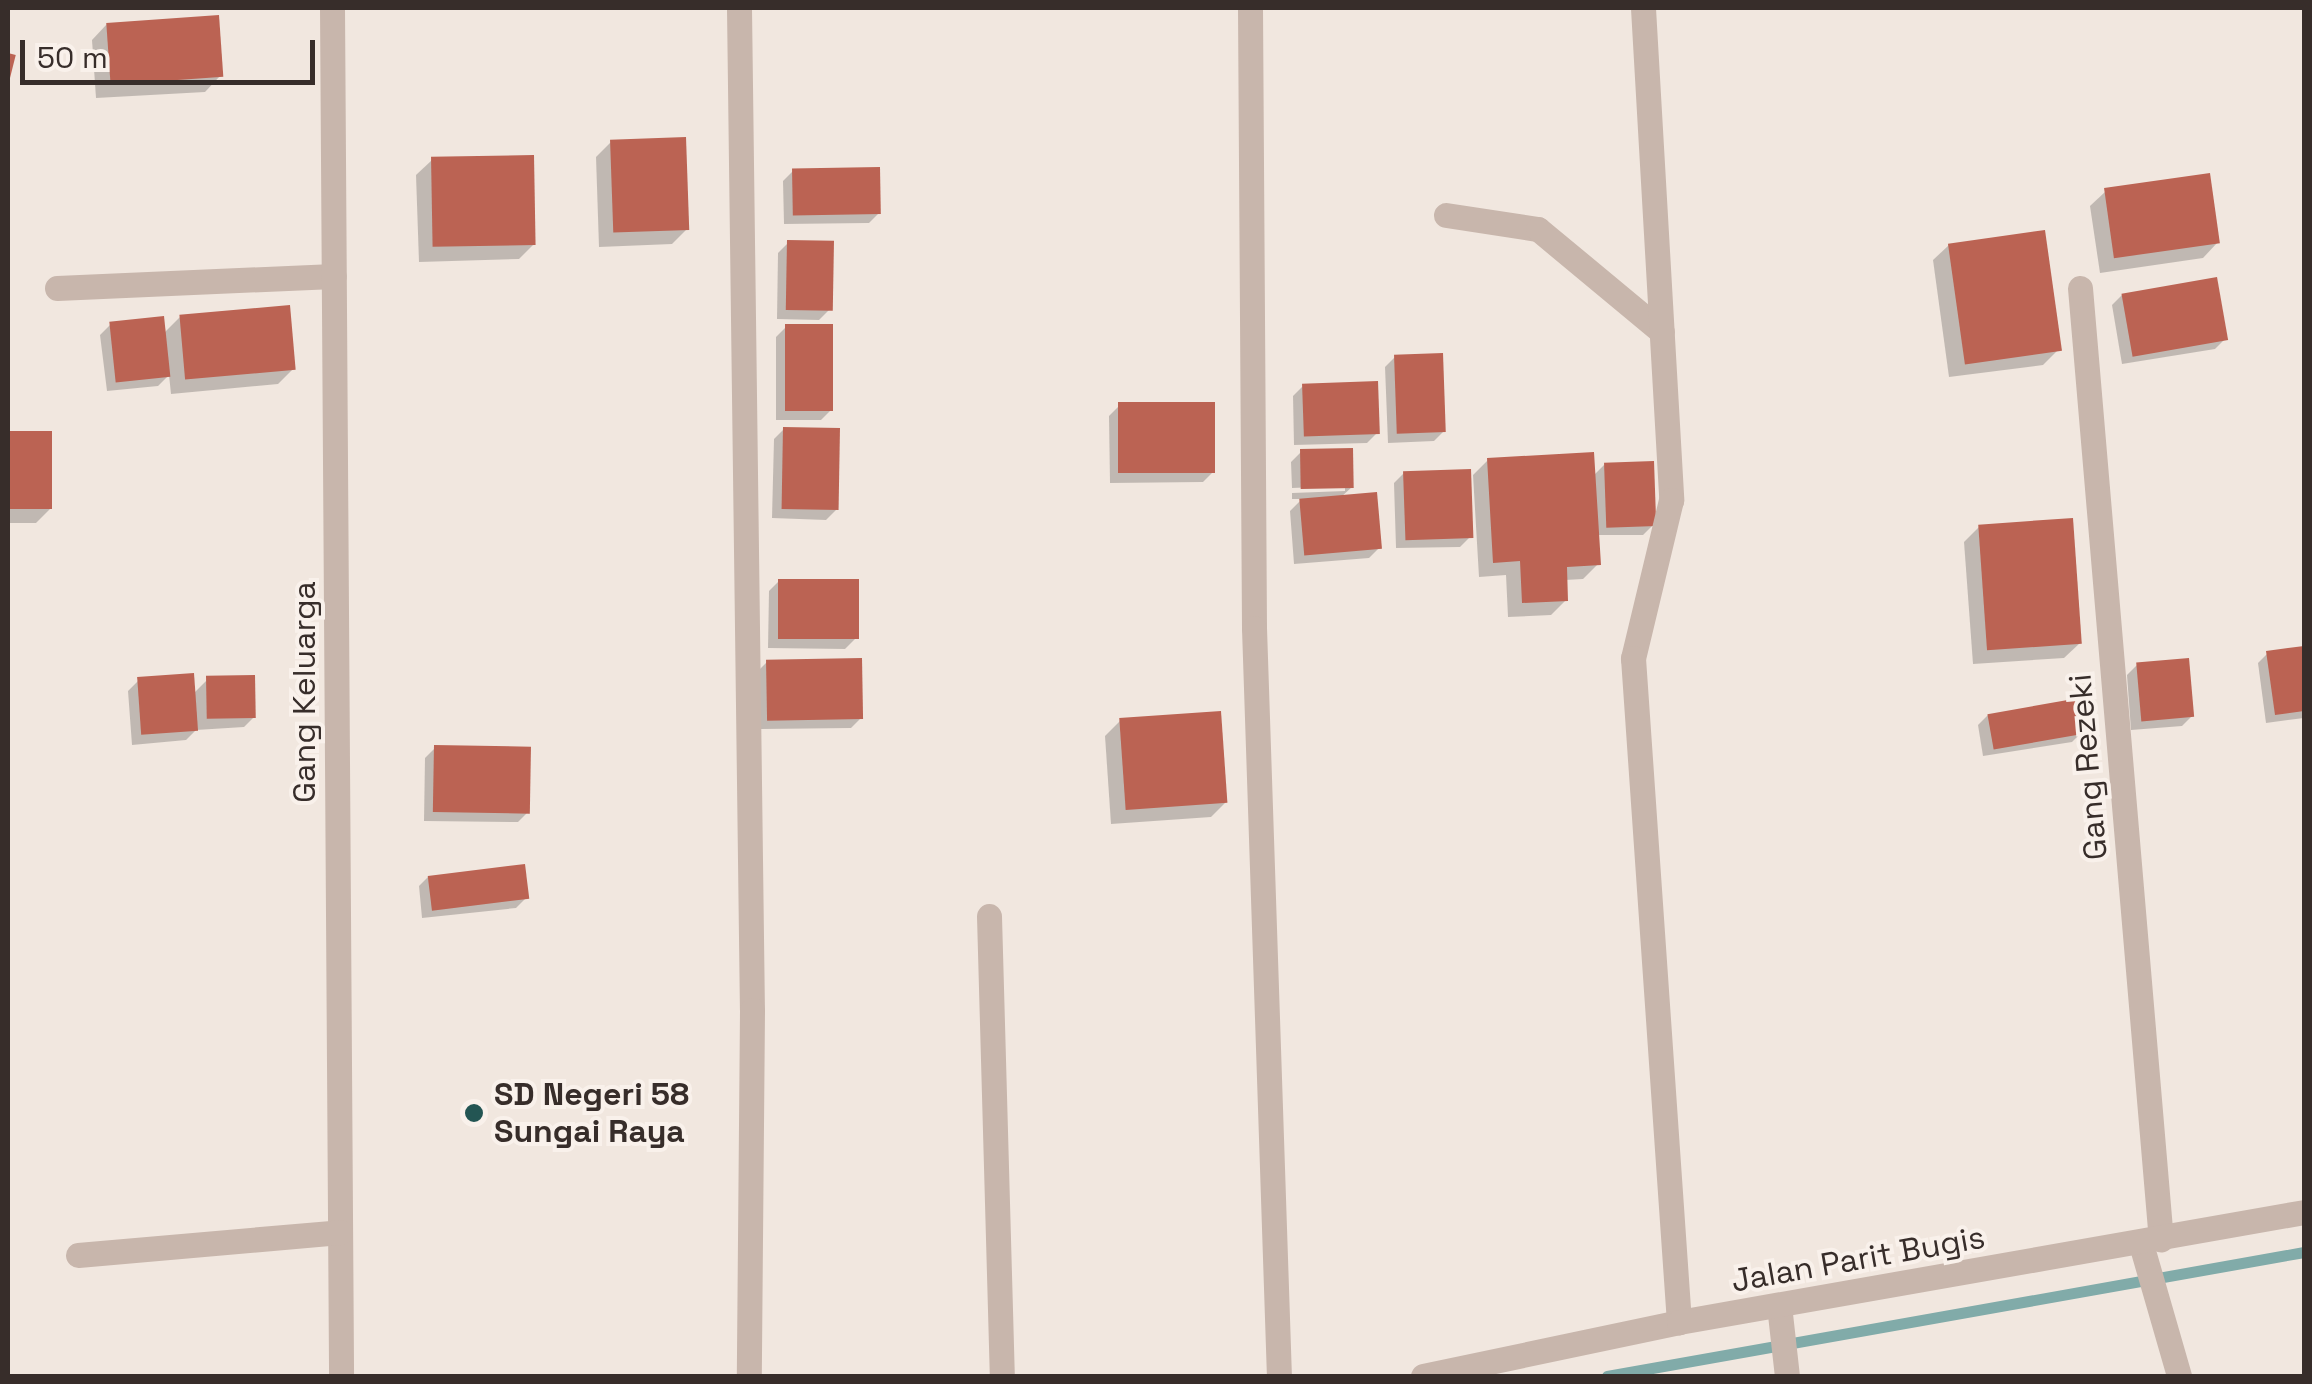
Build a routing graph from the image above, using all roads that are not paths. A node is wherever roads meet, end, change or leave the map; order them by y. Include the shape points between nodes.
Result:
1 (332, 8) edge
2 (738, 8) edge
3 (1250, 8) edge
4 (1643, 8) edge
5 (1446, 215) dead end
6 (334, 276) junction
7 (56, 288) dead end
8 (2080, 288) dead end
9 (1662, 332) junction
10 (988, 916) dead end
11 (2304, 1212) edge
12 (340, 1232) junction
13 (2151, 1242) junction
14 (78, 1254) dead end
15 (1779, 1305) junction
16 (1679, 1322) junction
17 (341, 1376) edge
18 (749, 1376) edge
19 (1002, 1376) edge
20 (1279, 1376) edge
21 (1423, 1376) edge
22 (1787, 1376) edge
23 (2180, 1376) edge

1 - 6 street, Gang Keluarga
2 - 18 street via 752,1010
3 - 20 street via 1254,628
4 - 9 street
5 - 9 street via 1538,229
6 - 7 street
6 - 12 street, Gang Keluarga
8 - 13 street, Gang Rezeki
9 - 16 street via 1671,500 1633,658
10 - 19 street
11 - 13 street, Jalan Parit Bugis
12 - 14 street
12 - 17 street, Gang Keluarga
13 - 15 street, Jalan Parit Bugis
13 - 23 street, Gang Rezeki
15 - 16 street, Jalan Parit Bugis
15 - 22 street
16 - 21 street, Jalan Parit Bugis

